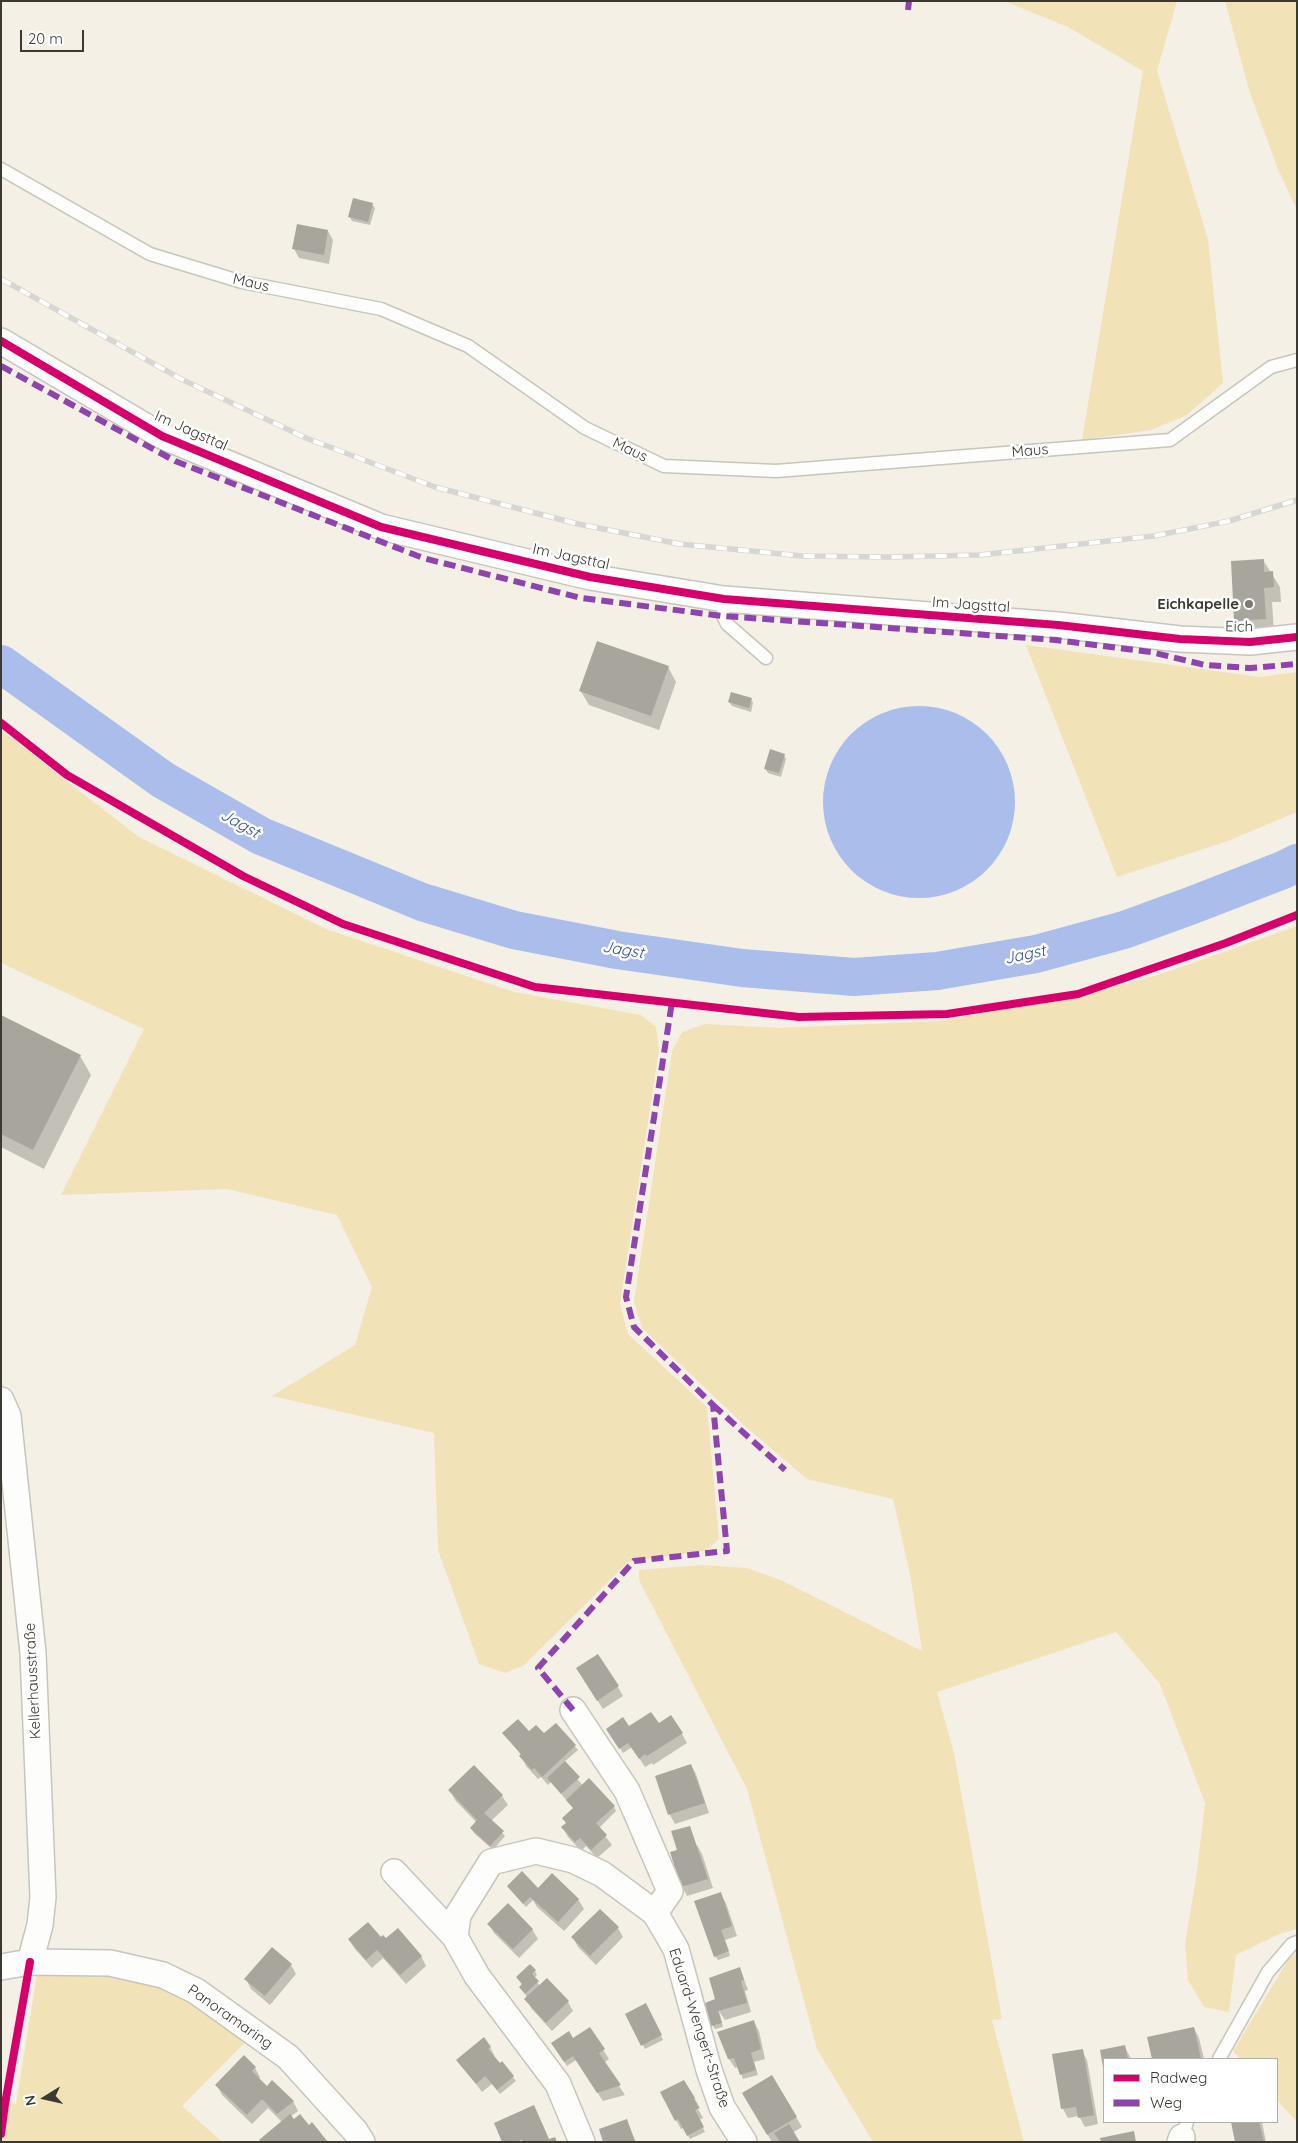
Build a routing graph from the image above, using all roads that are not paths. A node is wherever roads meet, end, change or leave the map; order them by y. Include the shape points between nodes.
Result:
1 (1, 169) edge
2 (1, 341) edge
3 (1297, 360) edge
4 (724, 599) junction
5 (1297, 638) edge
6 (1180, 639) joint
7 (766, 658) dead end
8 (1, 1400) edge
9 (573, 1710) dead end
10 (394, 1872) dead end
11 (655, 1913) junction
12 (455, 1937) junction
13 (1297, 1942) edge
14 (30, 1962) junction
15 (1, 1967) edge
16 (1220, 2058) edge
17 (362, 2142) edge
18 (582, 2142) edge
19 (744, 2142) edge

1 - 3 lane, Maus via 150,254 242,282 381,309 468,346 585,428 664,466 776,471 1170,440 1271,368
2 - 4 street, Im Jagsttal via 162,436 381,527 590,577
4 - 6 street, Im Jagsttal via 1058,625
4 - 7 lane via 723,616 727,624
5 - 6 street, Eich via 1250,642
8 - 14 street, Kellerhausstraße via 8,1416 33,1653 43,1897 40,1925
9 - 11 street via 627,1791 670,1890
10 - 12 street
11 - 12 street, Eduard-Wengert-Straße via 602,1874 573,1860 536,1851 491,1862 458,1915
11 - 19 street, Eduard-Wengert-Straße via 676,1949 722,2107
12 - 18 street via 477,1976 558,2084
13 - 16 lane via 1268,1972
14 - 15 street, Panoramaring
14 - 17 street, Panoramaring via 110,1963 163,1975 196,1991 288,2057

